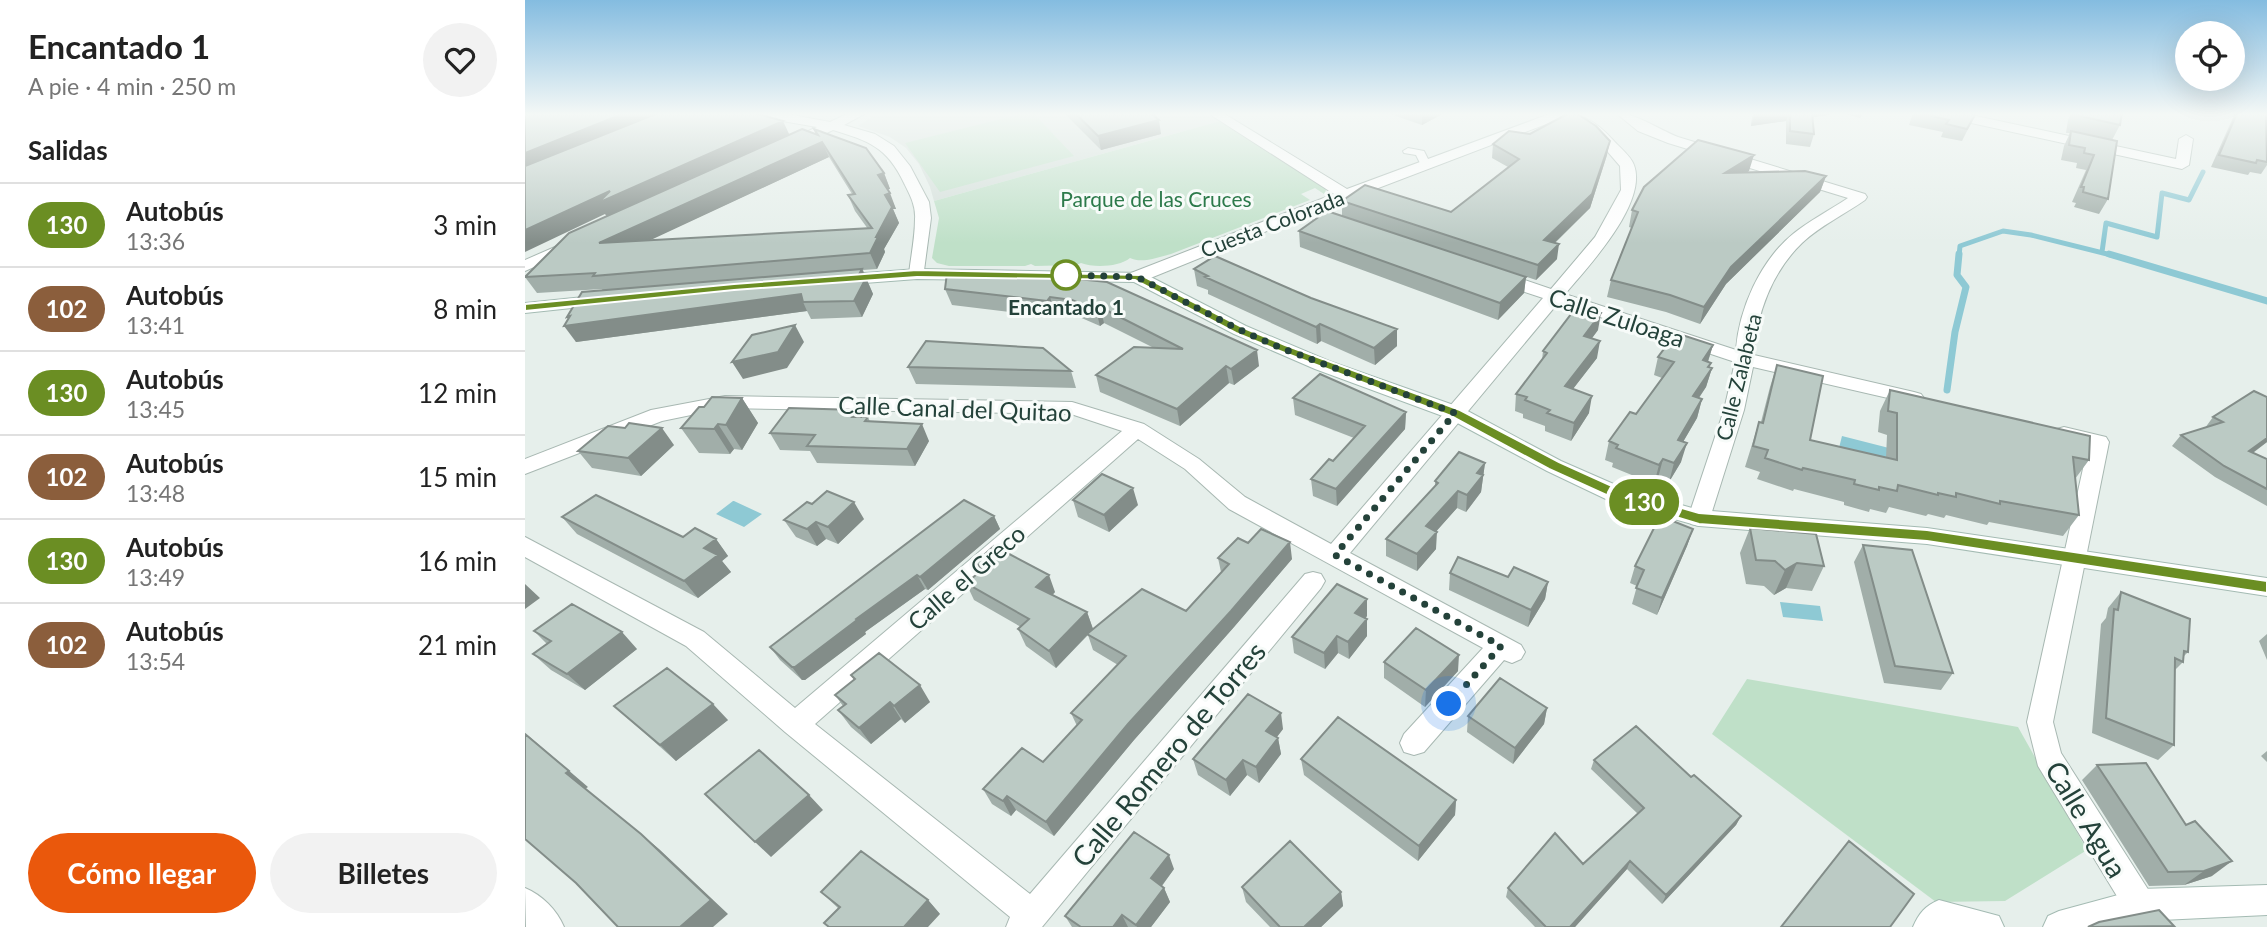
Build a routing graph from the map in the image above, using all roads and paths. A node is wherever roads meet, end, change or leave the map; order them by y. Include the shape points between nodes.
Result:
1 (894, 156) edge
2 (1284, 156) edge
3 (1422, 156) edge
4 (1444, 156) edge
5 (1619, 156) edge
6 (1726, 156) edge
7 (2142, 156) edge
8 (2183, 156) edge
9 (1425, 163) junction
10 (1346, 194) junction
11 (1304, 211) junction
12 (1359, 230) edge
13 (586, 238) edge
14 (525, 266) edge
15 (1476, 270) edge
16 (917, 274) junction
17 (1137, 277) junction
18 (813, 281) edge
19 (1555, 296) junction
20 (616, 299) edge
21 (525, 308) edge
22 (1745, 359) junction
23 (1935, 403) edge
24 (1455, 413) junction
25 (1137, 429) junction
26 (2044, 429) edge
27 (525, 467) edge
28 (1699, 518) junction
29 (525, 546) edge
30 (1335, 555) junction
31 (2076, 559) junction
32 (1313, 581) dead end
33 (2267, 587) edge
34 (795, 724) junction
35 (1413, 743) dead end
36 (2267, 900) edge
37 (525, 903) edge
38 (2140, 905) junction
39 (1027, 921) edge
40 (1941, 923) edge
41 (548, 927) edge
42 (1988, 927) edge
43 (2059, 927) edge

1 - 16 street via 917,190 923,218
2 - 10 street
3 - 9 lane
4 - 9 street, Cuesta Colorada
5 - 19 street via 1627,165 1628,190 1602,239
6 - 22 street, Calle Zalabeta via 1860,197 1798,238 1773,265 1747,325
7 - 8 street via 2182,165
9 - 10 street, Cuesta Colorada
10 - 11 street, Cuesta Colorada
11 - 12 street
11 - 17 street, Cuesta Colorada
13 - 14 street
15 - 19 street, Calle Zuloaga
16 - 17 street
16 - 18 street
17 - 24 street via 1322,365
19 - 22 street, Calle Zuloaga
19 - 24 street
20 - 21 street
22 - 23 street, Calle Zuloaga
22 - 28 street, Calle Zalabeta via 1734,410
24 - 28 street via 1618,495
24 - 30 street
25 - 27 street, Calle Canal del Quitao via 1072,408 725,402 658,415
25 - 30 street, Calle Canal del Quitao via 1192,464 1237,503
25 - 34 street, Calle el Greco
26 - 31 street, Calle Agua via 2099,442
28 - 31 street via 1927,536
29 - 34 street via 695,639
30 - 35 street, Calle Canal del Quitao via 1507,649
31 - 33 street
31 - 38 street, Calle Agua via 2040,722 2048,757
32 - 39 street, Calle Romero de Torres
34 - 39 street
36 - 38 street
37 - 41 street
38 - 43 street
40 - 42 street

